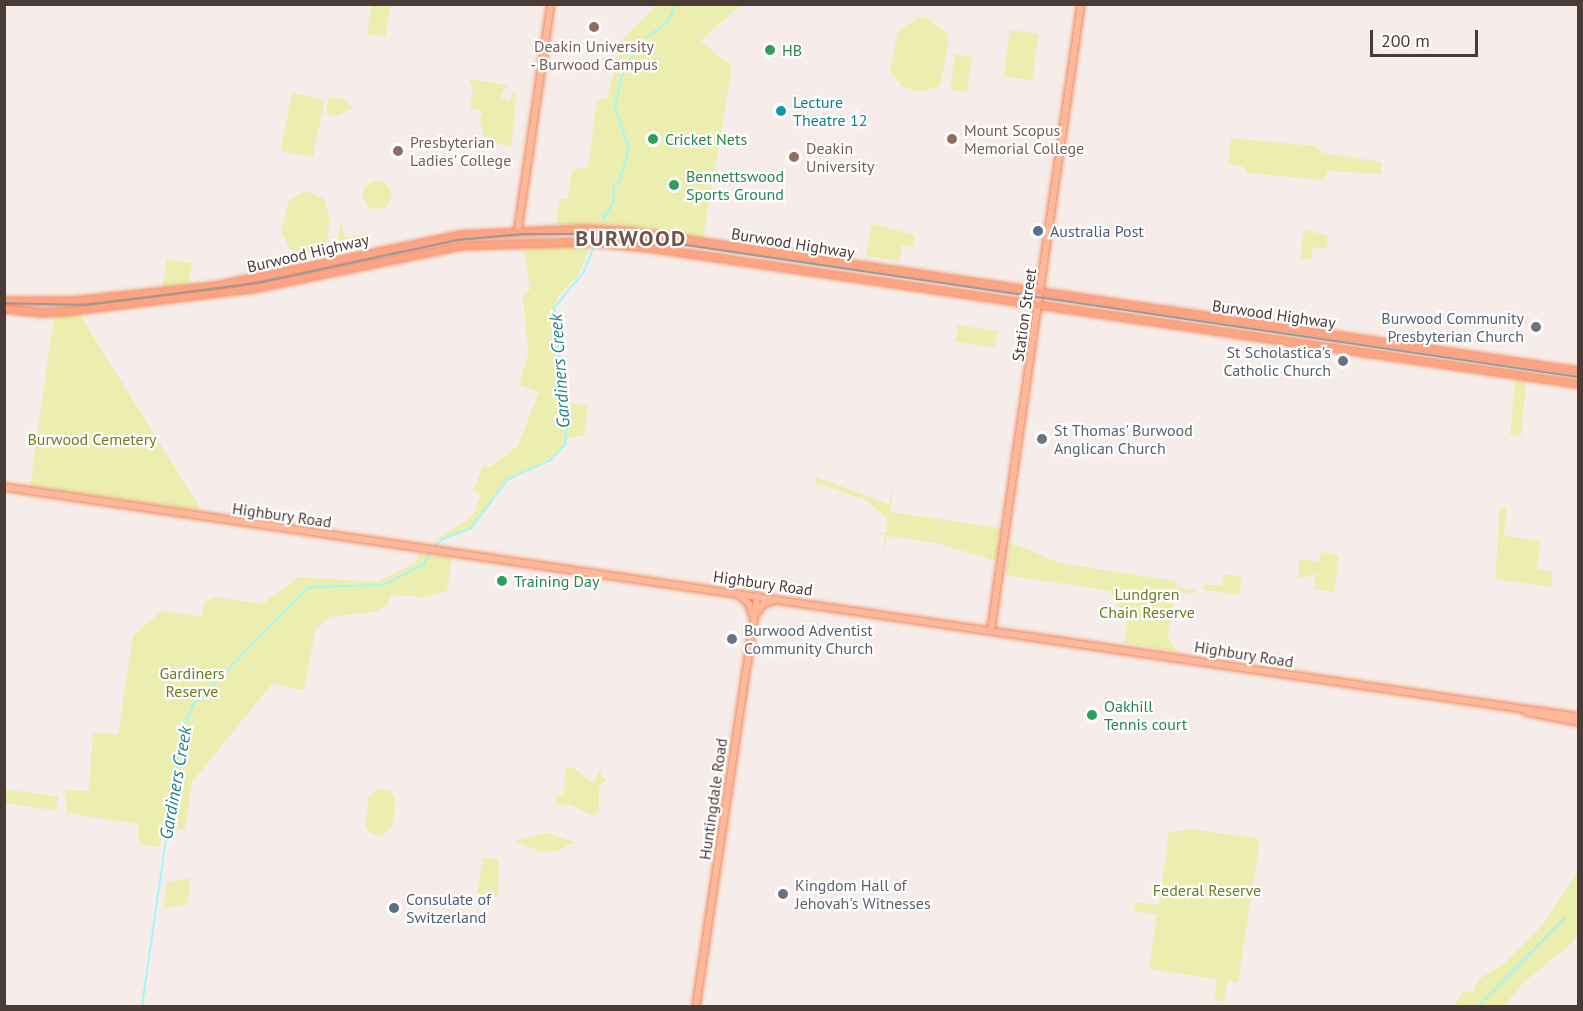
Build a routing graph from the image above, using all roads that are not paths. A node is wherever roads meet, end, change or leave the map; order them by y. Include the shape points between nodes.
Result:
1 (551, 4) edge
2 (1081, 4) edge
3 (520, 214) junction
4 (528, 229) junction
5 (518, 230) junction
6 (518, 242) junction
7 (707, 243) junction
8 (705, 256) junction
9 (283, 273) junction
10 (303, 279) junction
11 (252, 280) junction
12 (953, 281) junction
13 (252, 289) junction
14 (955, 293) junction
15 (1041, 294) junction
16 (125, 300) junction
17 (4, 301) edge
18 (73, 301) junction
19 (50, 302) junction
20 (1039, 306) junction
21 (1126, 306) junction
22 (4, 309) edge
23 (91, 309) junction
24 (49, 313) junction
25 (1130, 319) junction
26 (1551, 369) junction
27 (1578, 371) edge
28 (1549, 380) junction
29 (1578, 384) edge
30 (4, 487) edge
31 (738, 594) junction
32 (757, 596) junction
33 (779, 599) junction
34 (753, 624) junction
35 (991, 630) junction
36 (1516, 709) junction
37 (1578, 717) edge
38 (1578, 722) edge
39 (696, 1006) edge

1 - 3 main road
2 - 15 main road, Station Street
3 - 4 main road
3 - 5 main road
4 - 5 highway, Burwood Highway
4 - 7 highway, Burwood Highway via 619,231
5 - 6 highway
5 - 9 highway, Burwood Highway via 449,237
6 - 8 highway, Burwood Highway via 602,243
6 - 10 highway, Burwood Highway via 433,250
7 - 8 highway
7 - 12 highway, Burwood Highway
8 - 14 highway, Burwood Highway
9 - 10 highway via 297,273
9 - 11 highway, Burwood Highway
10 - 13 highway, Burwood Highway
11 - 13 highway
11 - 16 highway, Burwood Highway
12 - 14 highway
12 - 15 highway, Burwood Highway
13 - 16 highway, Burwood Highway
14 - 20 highway, Burwood Highway
15 - 20 main road, Station Street
15 - 21 highway, Burwood Highway
16 - 18 highway, Burwood Highway
16 - 23 highway, Burwood Highway
17 - 19 highway, Burwood Highway
18 - 19 highway, Burwood Highway
18 - 23 highway
19 - 24 highway
20 - 25 highway, Burwood Highway
20 - 35 main road, Station Street
21 - 25 highway
21 - 26 highway, Burwood Highway
22 - 24 highway, Burwood Highway
23 - 24 highway, Burwood Highway
25 - 28 highway, Burwood Highway
26 - 27 highway, Burwood Highway
26 - 28 highway
28 - 29 highway, Burwood Highway
30 - 31 main road, Highbury Road
31 - 32 main road, Highbury Road
31 - 34 main road via 750,605
32 - 33 main road, Highbury Road
32 - 34 main road, Huntingdale Road
33 - 34 main road via 760,606
33 - 35 main road, Highbury Road
34 - 39 main road, Huntingdale Road
35 - 36 main road, Highbury Road
36 - 37 main road, Highbury Road
36 - 38 main road, Highbury Road

